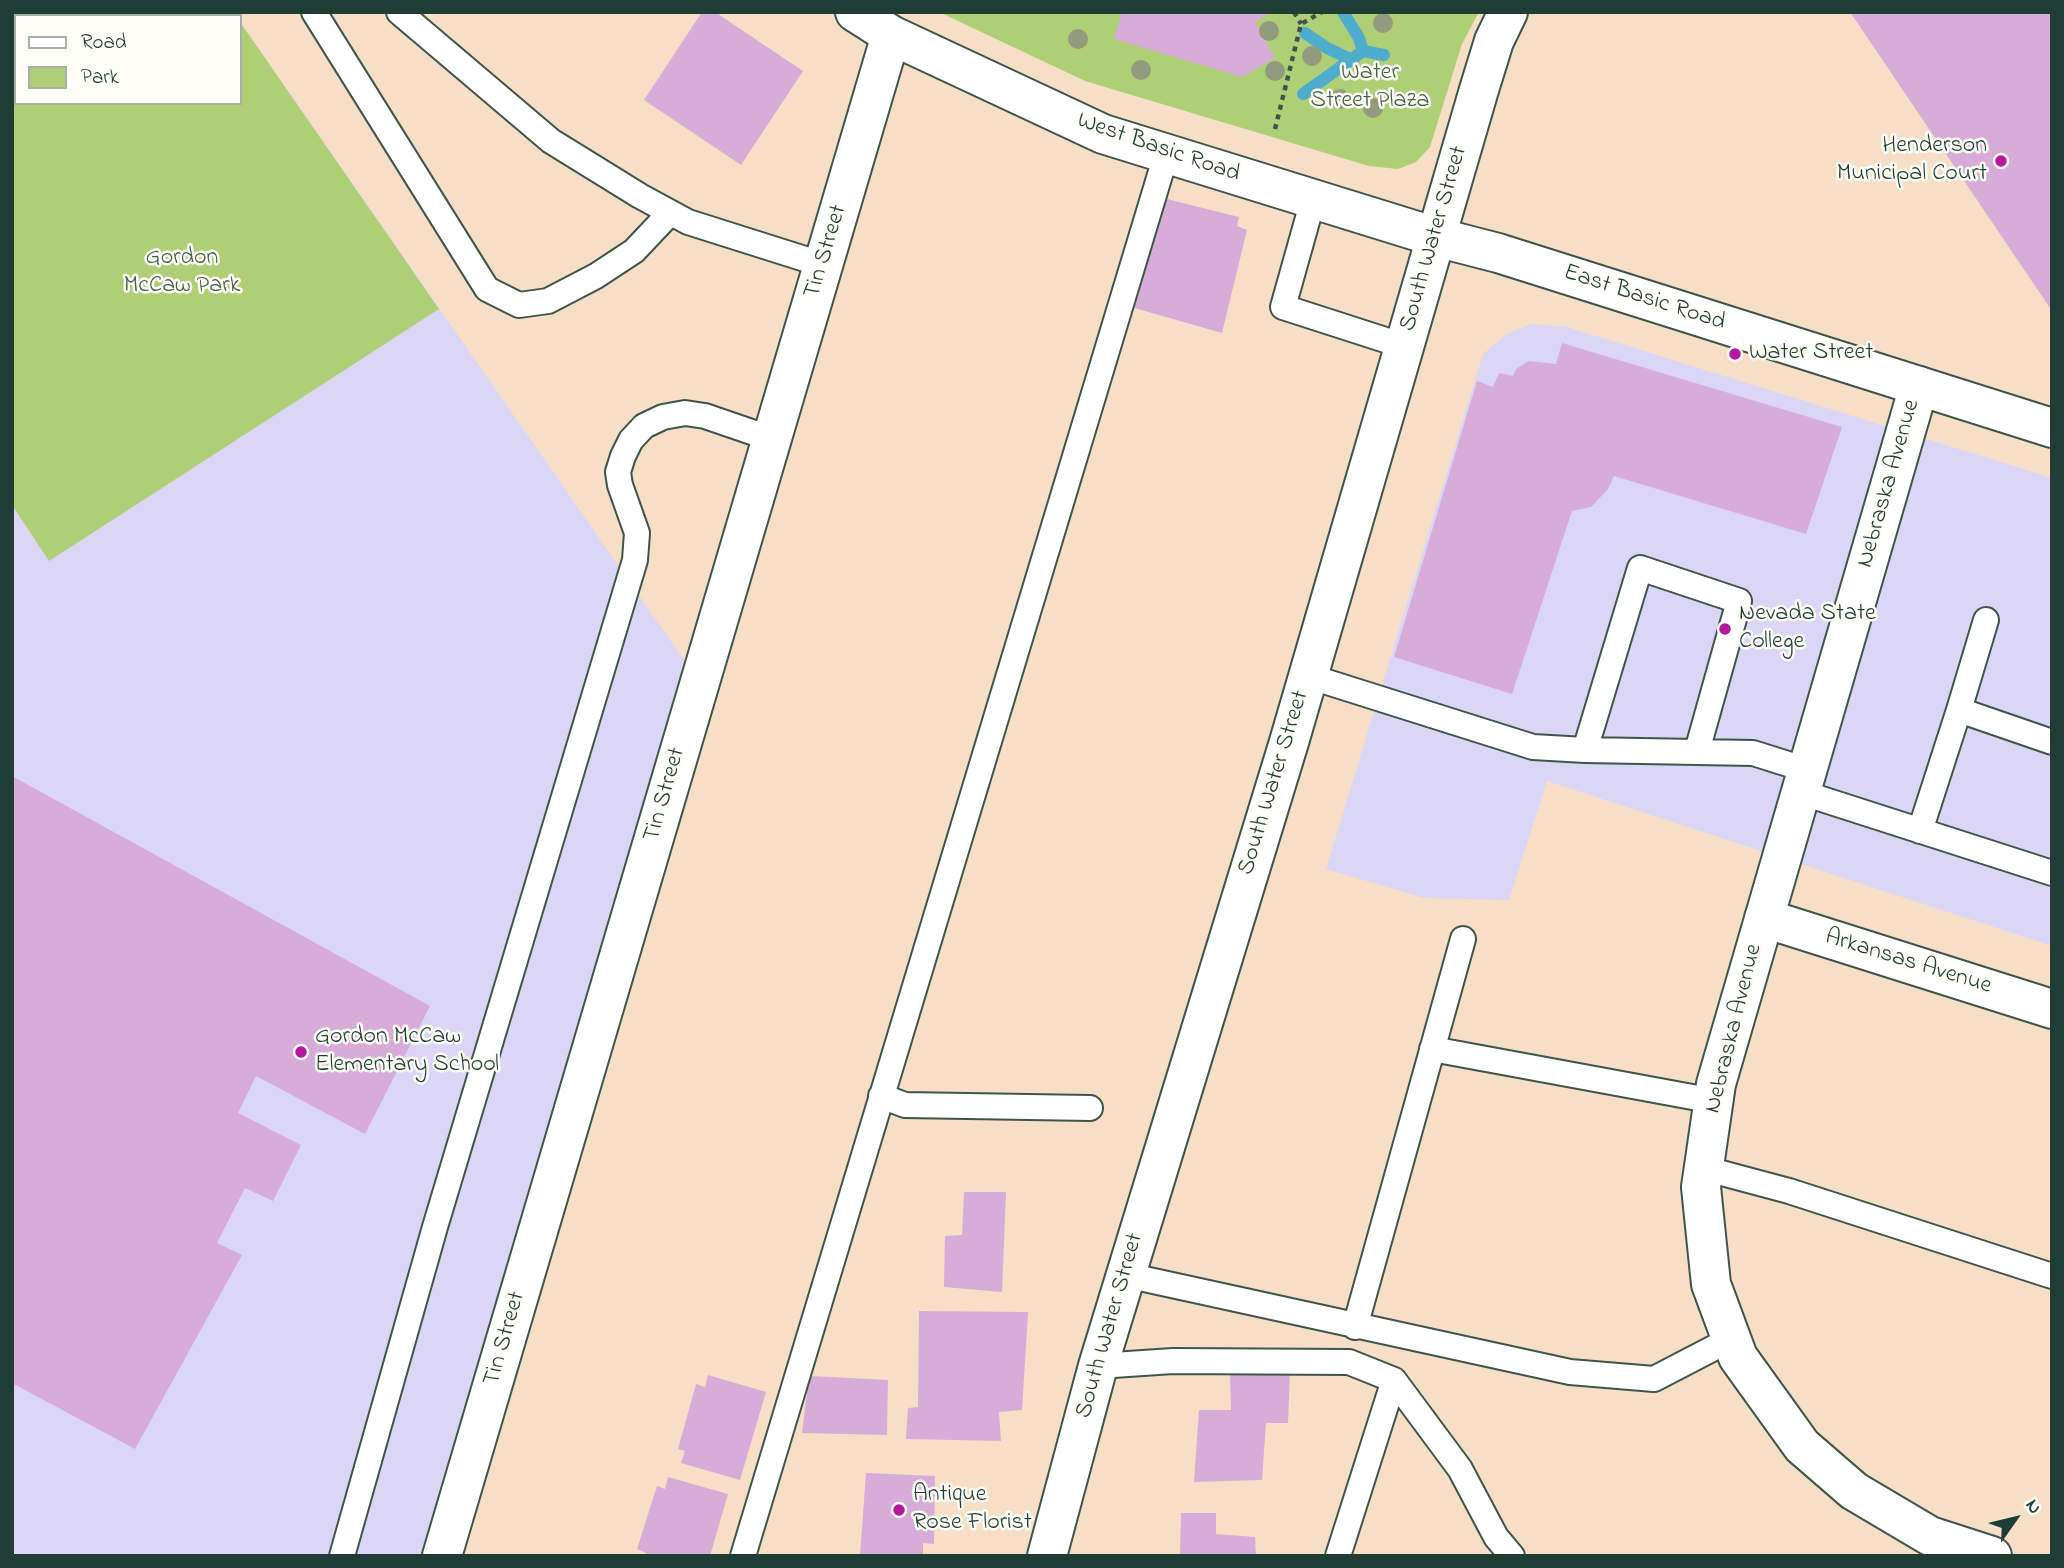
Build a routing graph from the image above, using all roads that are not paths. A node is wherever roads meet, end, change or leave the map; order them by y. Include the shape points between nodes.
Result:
1 (314, 12) edge
2 (399, 12) edge
3 (855, 12) edge
4 (1508, 12) edge
5 (891, 35) junction
6 (1166, 155) junction
7 (1313, 200) junction
8 (670, 213) junction
9 (1436, 237) junction
10 (824, 265) junction
11 (1404, 346) junction
12 (1919, 386) junction
13 (2052, 428) edge
14 (772, 439) junction
15 (1986, 620) dead end
16 (1308, 676) junction
17 (1959, 710) junction
18 (2052, 741) edge
19 (1585, 750) junction
20 (1697, 751) junction
21 (1804, 781) junction
22 (1920, 831) junction
23 (2052, 873) edge
24 (1764, 918) junction
25 (1463, 939) dead end
26 (2052, 1009) edge
27 (1432, 1049) junction
28 (881, 1096) junction
29 (1714, 1101) junction
30 (1090, 1108) dead end
31 (1703, 1168) junction
32 (1126, 1276) junction
33 (2052, 1276) edge
34 (1355, 1326) junction
35 (1731, 1339) junction
36 (1098, 1366) junction
37 (1394, 1380) junction
38 (342, 1556) edge
39 (442, 1556) edge
40 (743, 1556) edge
41 (1046, 1556) edge
42 (1338, 1556) edge
43 (1512, 1556) edge
44 (1992, 1556) edge

1 - 8 lane via 487,289 519,305 548,301 634,251
2 - 8 lane via 551,141
3 - 5 street, West Basic Road
4 - 9 street, South Water Street via 1485,71
5 - 6 street, West Basic Road via 1103,134
5 - 10 street, Tin Street
6 - 7 street, West Basic Road
6 - 28 lane
7 - 9 street, West Basic Road
7 - 11 lane via 1283,307
8 - 10 lane
9 - 11 street, South Water Street
9 - 12 street, East Basic Road
10 - 14 street, Tin Street
11 - 16 street, South Water Street
12 - 13 street, East Basic Road
12 - 21 street, Nebraska Avenue
14 - 38 lane via 685,413 644,426 623,456 618,472 637,533 635,561 439,1214
14 - 39 street, Tin Street
15 - 17 lane
16 - 19 lane via 1533,747
16 - 32 street, South Water Street
17 - 18 lane
17 - 22 lane
19 - 20 lane
19 - 20 lane via 1640,568 1739,601
20 - 21 lane via 1754,753
21 - 22 lane
21 - 24 street, Nebraska Avenue
22 - 23 lane
24 - 26 street, Arkansas Avenue
24 - 29 street, Nebraska Avenue
25 - 27 lane
27 - 29 lane
27 - 34 lane
28 - 30 lane via 905,1105
28 - 40 lane
29 - 31 street, Nebraska Avenue
31 - 33 lane
31 - 35 street, Nebraska Avenue via 1711,1284
32 - 34 lane
32 - 36 street, South Water Street
34 - 35 lane via 1570,1372 1654,1379
35 - 44 street, Nebraska Avenue via 1738,1357 1802,1446 1854,1491 1930,1536
36 - 37 lane via 1173,1361 1349,1362
36 - 41 street, South Water Street
37 - 42 lane
37 - 43 lane via 1460,1469 1496,1537

